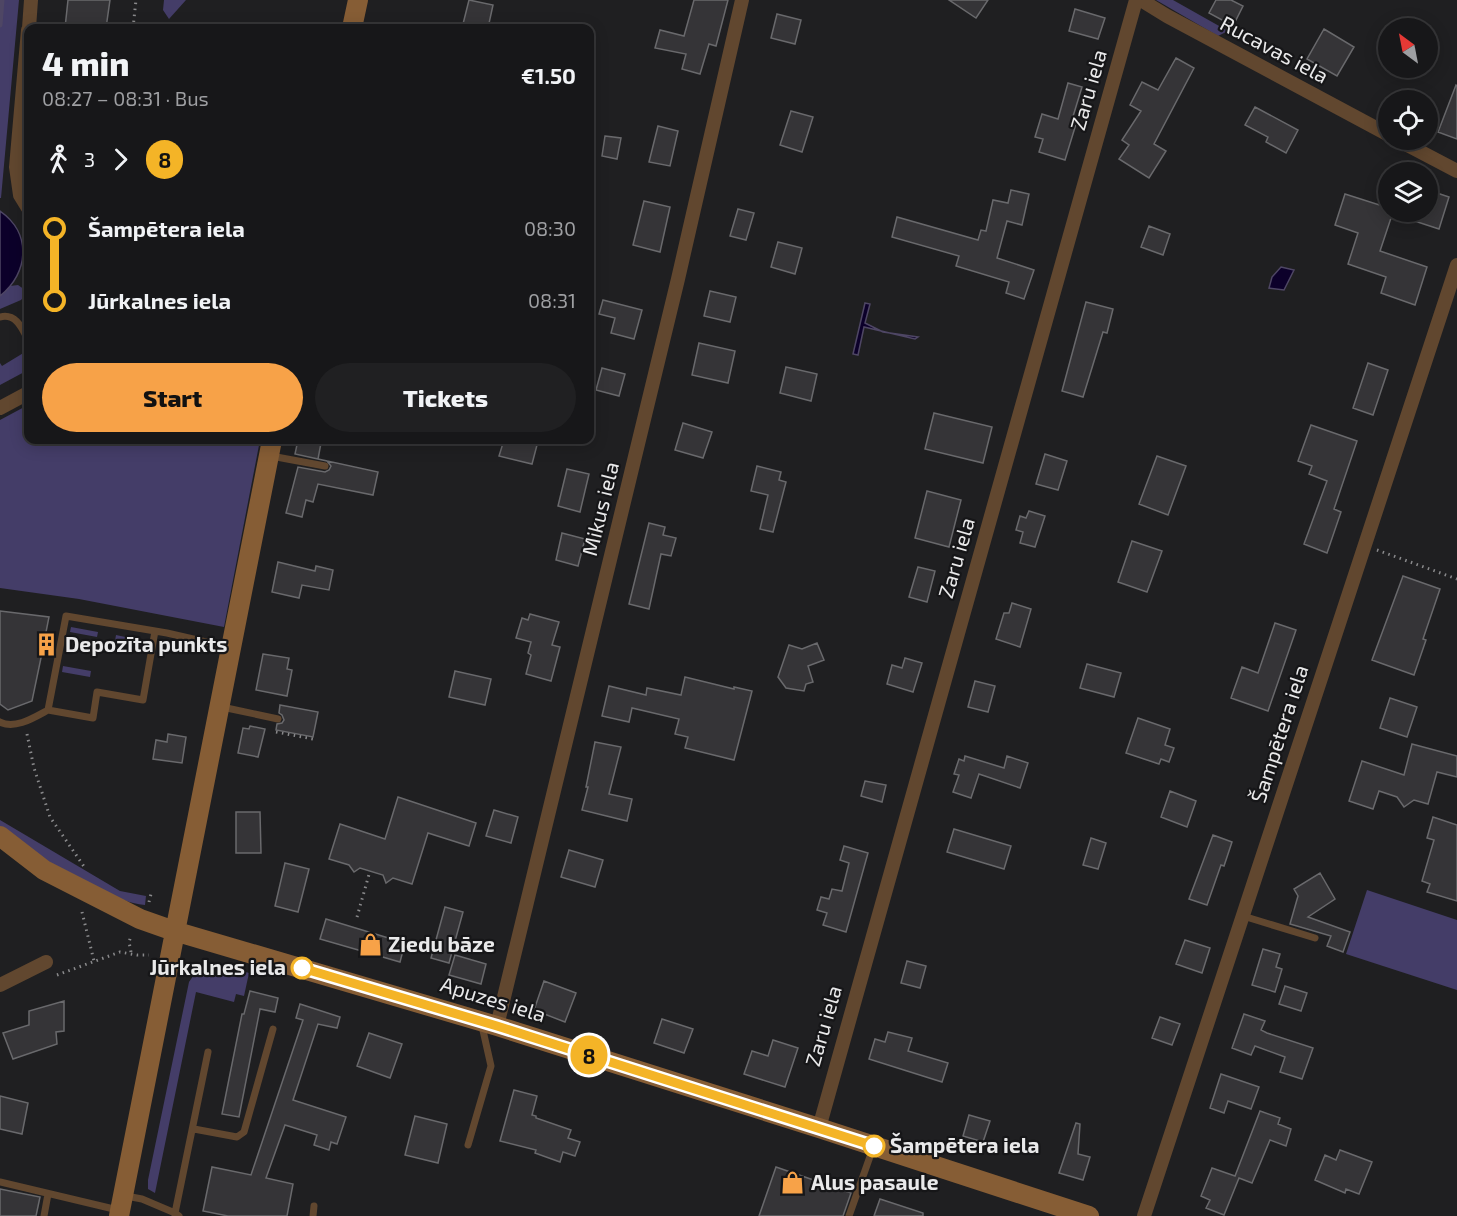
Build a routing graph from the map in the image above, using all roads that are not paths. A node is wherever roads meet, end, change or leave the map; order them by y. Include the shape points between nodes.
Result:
1 (31, 0) edge
2 (358, 0) edge
3 (742, 0) edge
4 (1136, 0) edge
5 (1141, 0) edge
6 (29, 24) edge
7 (353, 24) edge
8 (24, 82) edge
9 (1378, 129) edge
10 (1417, 150) edge
11 (1457, 171) edge
12 (24, 202) edge
13 (1457, 265) edge
14 (0, 317) edge
15 (24, 333) edge
16 (24, 395) edge
17 (0, 408) edge
18 (271, 448) edge
19 (325, 466) dead end
20 (155, 631) junction
21 (231, 648) junction
22 (219, 707) junction
23 (48, 710) junction
24 (278, 718) dead end
25 (0, 722) edge
26 (0, 836) edge
27 (1243, 916) junction
28 (174, 932) junction
29 (1315, 938) dead end
30 (46, 962) dead end
31 (0, 985) edge
32 (489, 1024) junction
33 (273, 1029) dead end
34 (208, 1052) dead end
35 (819, 1128) junction
36 (194, 1129) junction
37 (468, 1145) dead end
38 (874, 1146) junction
39 (0, 1182) edge
40 (48, 1194) junction
41 (314, 1206) dead end
42 (121, 1207) edge
43 (176, 1215) edge
44 (44, 1216) edge
45 (313, 1216) edge
46 (849, 1216) edge
47 (1089, 1216) edge
48 (1144, 1216) edge

1 - 6 street
2 - 7 street
3 - 32 street, Mikus iela via 676,289
4 - 35 street, Zaru iela
5 - 9 street, Rucavas iela
8 - 12 street via 16,166
10 - 11 street
13 - 27 street, Šampētera iela
14 - 15 lane via 11,316
16 - 17 street
18 - 19 lane
18 - 21 street
20 - 21 lane
20 - 23 lane via 66,616
20 - 23 lane via 143,700 98,692 93,718
21 - 22 street
22 - 24 lane
22 - 28 street
23 - 25 lane via 12,726
26 - 28 street, Apuzes iela via 44,870
27 - 29 lane
27 - 48 street, Šampētera iela
28 - 32 street, Apuzes iela
28 - 42 street
30 - 31 street
32 - 35 street, Apuzes iela
32 - 37 lane via 491,1066
33 - 36 lane via 244,1132 237,1137
34 - 36 lane
35 - 38 street, Apuzes iela
36 - 43 lane
38 - 46 lane
38 - 47 street, Apuzes iela
39 - 40 lane
40 - 42 lane
40 - 44 lane
41 - 45 lane
42 - 43 lane via 142,1199

